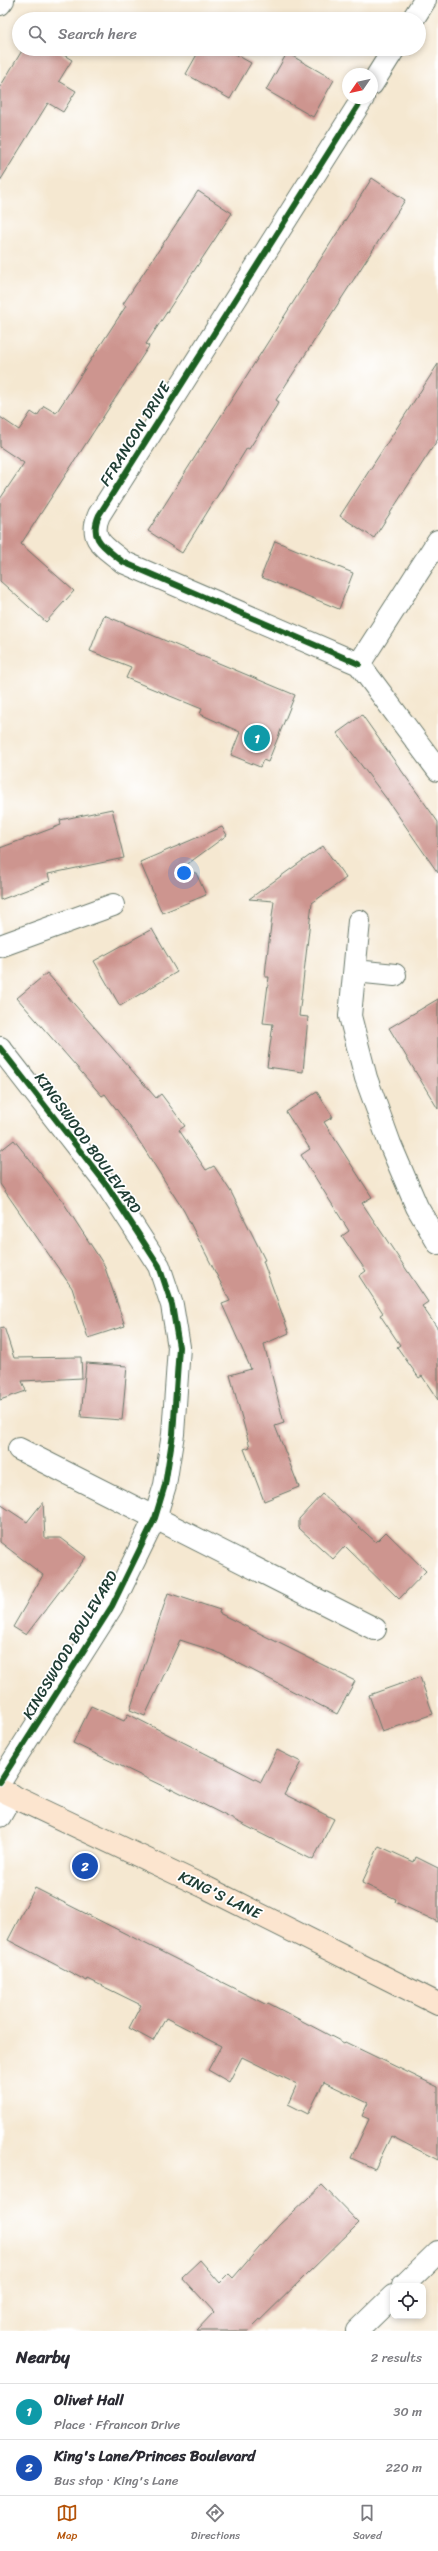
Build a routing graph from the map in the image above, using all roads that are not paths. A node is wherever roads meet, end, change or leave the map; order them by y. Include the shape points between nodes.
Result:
1 (3, 0) edge
2 (425, 0) edge
3 (0, 4) edge
4 (417, 12) edge
5 (390, 56) edge
6 (378, 74) edge
7 (359, 104) edge
8 (438, 541) edge
9 (359, 664) junction
10 (438, 770) edge
11 (113, 905) dead end
12 (359, 921) dead end
13 (0, 946) edge
14 (355, 971) junction
15 (395, 975) dead end
16 (0, 1048) edge
17 (438, 1243) edge
18 (19, 1449) dead end
19 (155, 1518) junction
20 (375, 1629) dead end
21 (4, 1789) edge
22 (0, 1816) edge
23 (438, 2004) edge
24 (438, 2252) edge
25 (406, 2283) edge
26 (390, 2299) edge
27 (357, 2331) edge

1 - 3 street
2 - 4 street
5 - 6 street
7 - 9 street, FFRANCON DRIVE via 94,526 96,539 123,562
8 - 9 street
9 - 10 street
11 - 13 street
12 - 14 street
14 - 15 street
14 - 17 street via 350,1016 366,1078 417,1207
16 - 19 street, KINGSWOOD BOULEVARD via 106,1184 159,1266 172,1305 179,1347 173,1434 165,1485
18 - 19 street
19 - 20 street
19 - 21 street, KINGSWOOD BOULEVARD via 112,1606
21 - 22 street, KINGSWOOD BOULEVARD
21 - 23 street, KING'S LANE
24 - 25 street
26 - 27 street

